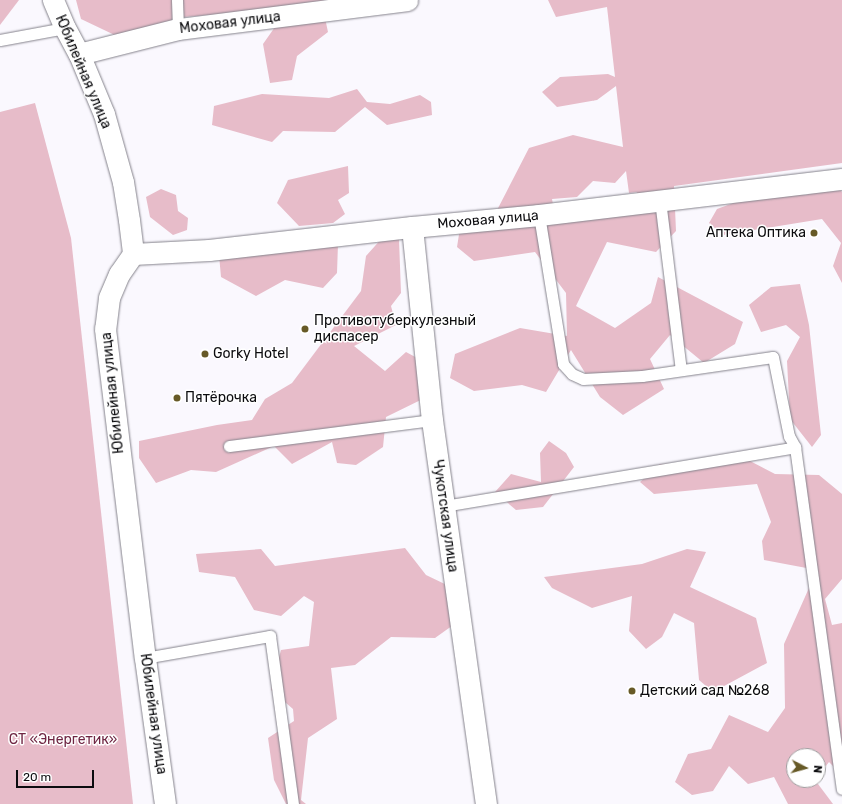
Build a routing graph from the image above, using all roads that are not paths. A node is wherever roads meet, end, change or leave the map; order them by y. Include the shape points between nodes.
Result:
1 (54, 0) edge
2 (177, 0) edge
3 (401, 0) edge
4 (65, 28) junction
5 (178, 29) junction
6 (0, 40) edge
7 (79, 54) junction
8 (842, 179) edge
9 (660, 200) junction
10 (540, 215) junction
11 (412, 227) junction
12 (134, 254) junction
13 (681, 370) junction
14 (432, 420) junction
15 (229, 446) dead end
16 (795, 447) junction
17 (444, 506) junction
18 (145, 658) junction
19 (842, 789) edge
20 (165, 804) edge
21 (293, 804) edge
22 (486, 804) edge

1 - 4 street, Юбилейная улица
2 - 5 lane
3 - 5 street, Моховая улица
4 - 6 lane
4 - 7 street, Юбилейная улица
5 - 7 street, Моховая улица
7 - 12 street, Юбилейная улица via 104,114 123,182
8 - 9 street, Моховая улица
9 - 10 street, Моховая улица
9 - 13 lane
10 - 11 street, Моховая улица
10 - 13 lane via 563,364 572,374 583,379 642,376
11 - 12 street, Моховая улица via 209,250
11 - 14 street, Чукотская улица
12 - 18 street, Юбилейная улица via 119,274 109,298 105,329
13 - 16 lane via 773,357 789,436
14 - 15 lane
14 - 17 street, Чукотская улица
16 - 17 lane
16 - 19 lane
17 - 22 street, Чукотская улица
18 - 20 street, Юбилейная улица
18 - 21 lane via 270,636

